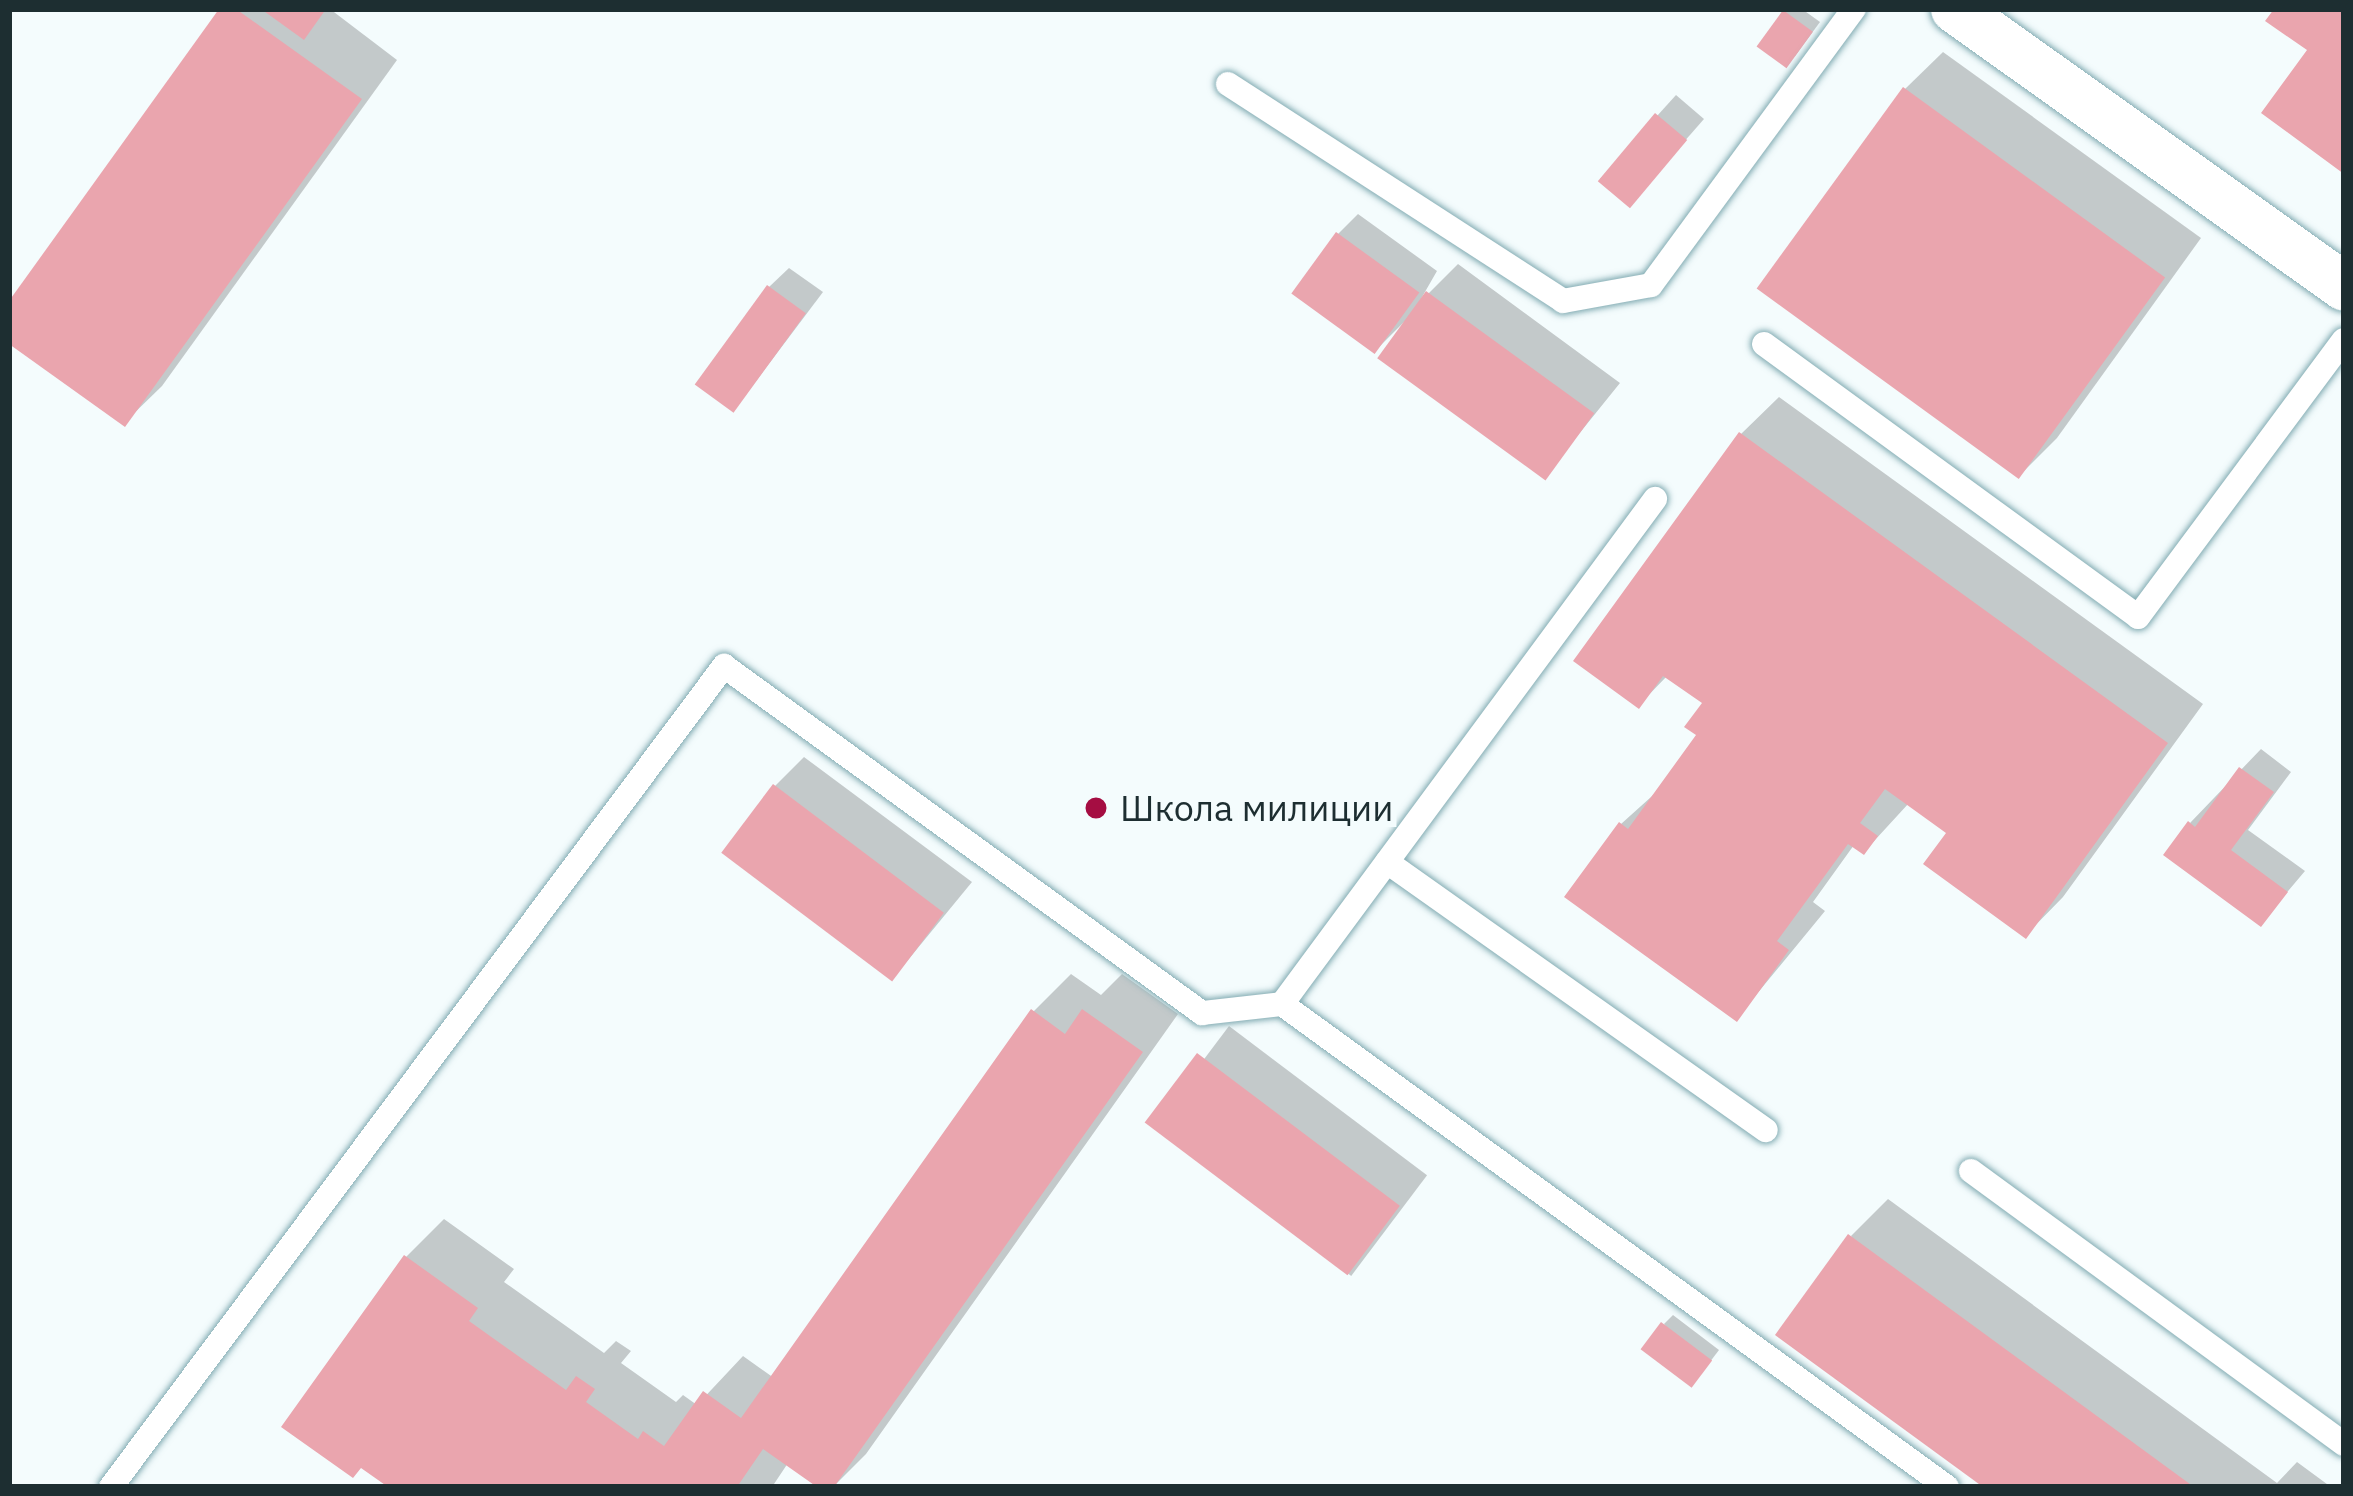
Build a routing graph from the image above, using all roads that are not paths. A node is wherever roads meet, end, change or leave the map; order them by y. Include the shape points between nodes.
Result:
1 (1853, 9) edge
2 (1955, 9) edge
3 (1228, 84) dead end
4 (2344, 286) edge
5 (2344, 340) edge
6 (1764, 344) dead end
7 (1655, 499) dead end
8 (1387, 862) junction
9 (1282, 1004) junction
10 (1766, 1130) dead end
11 (1971, 1171) dead end
12 (2344, 1444) edge
13 (111, 1487) edge
14 (1947, 1487) edge

1 - 3 lane via 1651,285 1563,301
2 - 4 street
5 - 6 lane via 2138,617
7 - 8 lane
8 - 9 lane
8 - 10 lane
9 - 13 lane via 1202,1012 724,666
9 - 14 lane
11 - 12 lane

